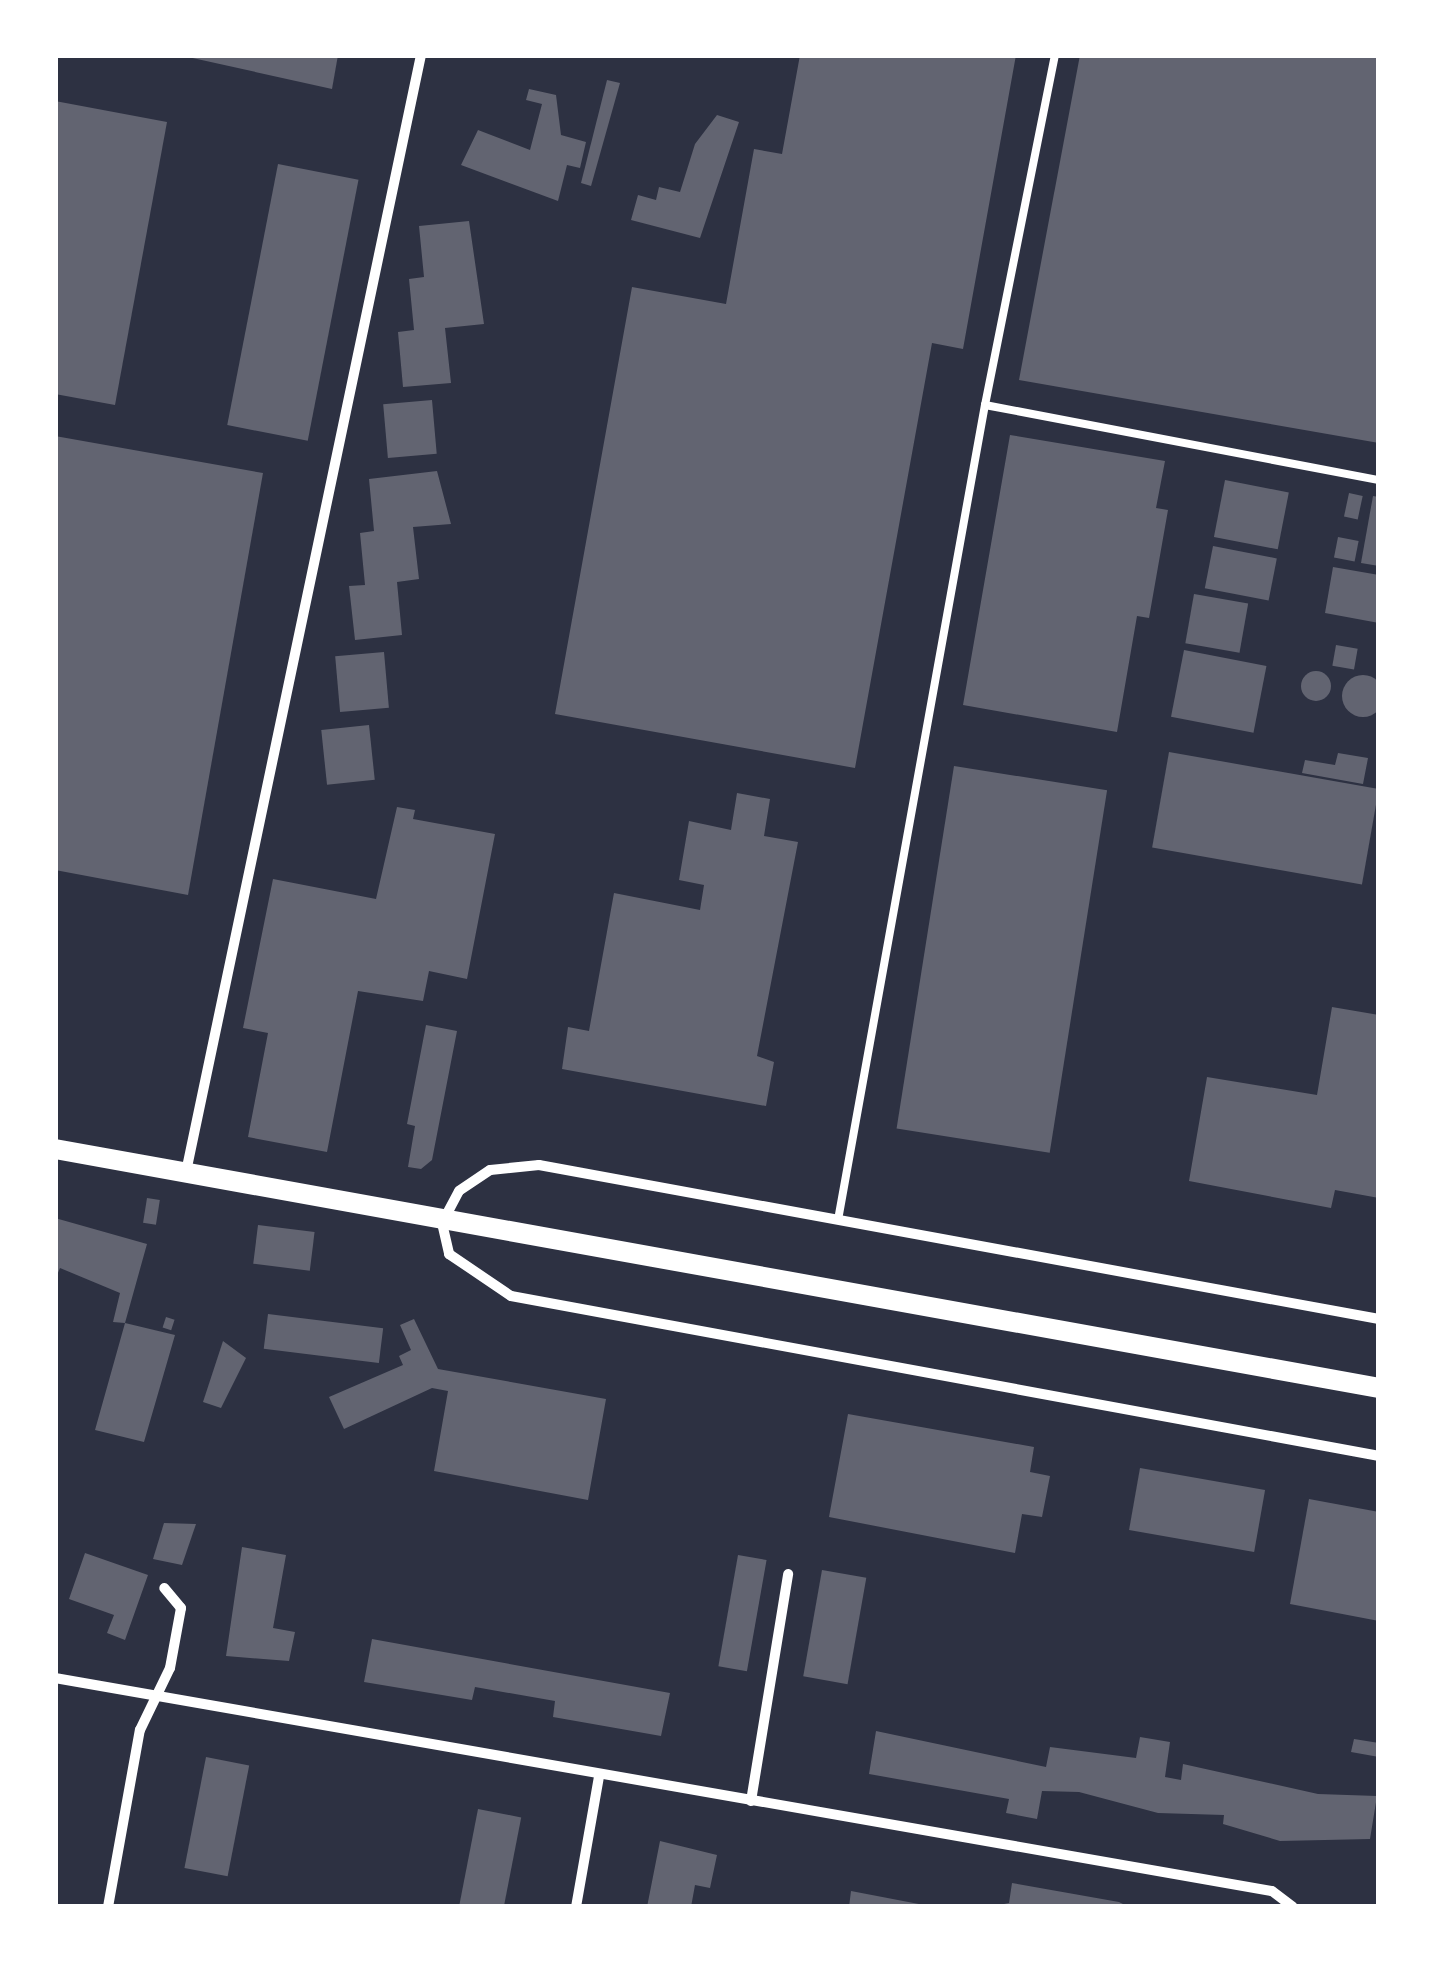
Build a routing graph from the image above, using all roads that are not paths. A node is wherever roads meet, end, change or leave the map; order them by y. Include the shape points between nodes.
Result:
1 (421, 55) edge
2 (1055, 55) edge
3 (985, 406) junction
4 (1379, 480) edge
5 (55, 1149) edge
6 (186, 1172) junction
7 (838, 1220) junction
8 (442, 1222) junction
9 (1379, 1319) edge
10 (1379, 1388) edge
11 (1379, 1456) edge
12 (788, 1574) dead end
13 (164, 1588) dead end
14 (55, 1678) edge
15 (152, 1698) junction
16 (599, 1776) junction
17 (751, 1801) junction
18 (108, 1907) edge
19 (576, 1907) edge
20 (1293, 1907) edge

1 - 6 street
2 - 3 lane
3 - 4 lane
3 - 7 lane
5 - 6 main road
6 - 8 main road
7 - 8 street via 539,1165 490,1170 458,1191
7 - 9 street
8 - 10 main road
8 - 11 street via 448,1254 530,1300
12 - 17 street
13 - 15 street via 181,1608 170,1668
14 - 15 street
15 - 16 street
15 - 18 street
16 - 17 street
16 - 19 street
17 - 20 street via 1272,1891

